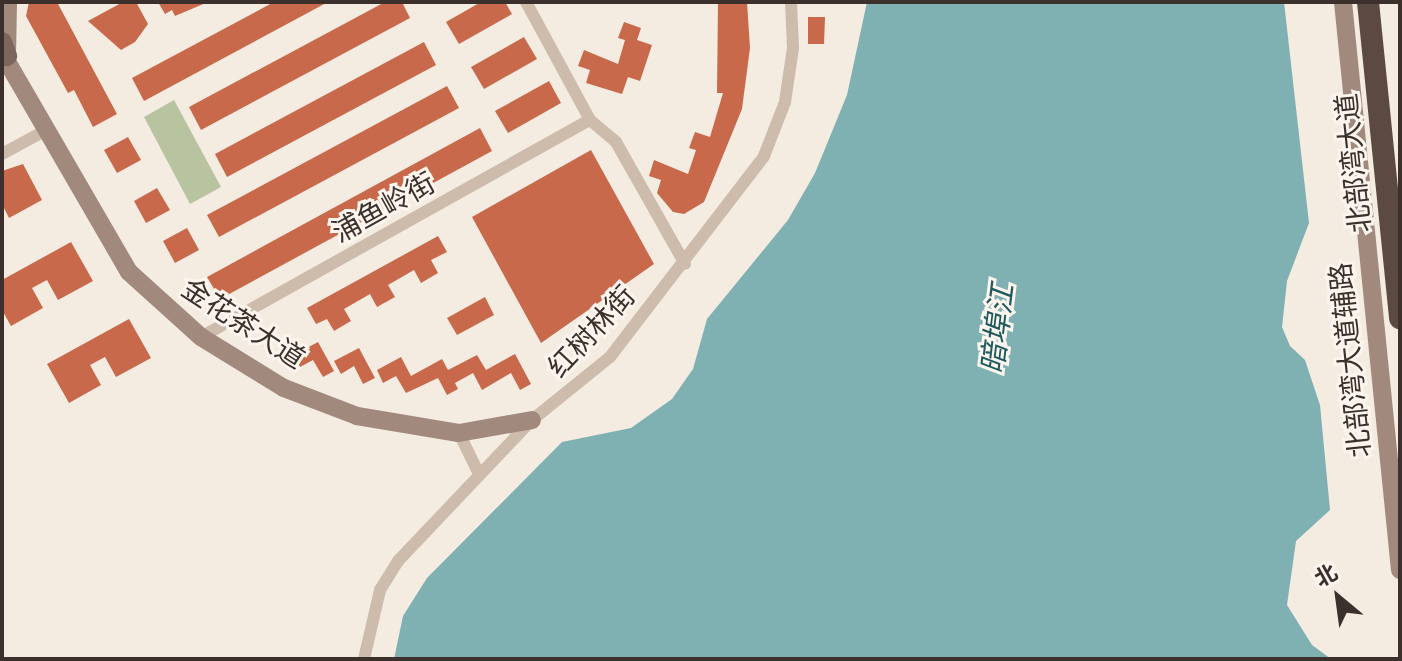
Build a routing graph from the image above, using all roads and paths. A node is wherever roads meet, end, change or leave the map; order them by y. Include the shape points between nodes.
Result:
1 (8, 2) edge
2 (526, 2) edge
3 (791, 2) edge
4 (1343, 2) edge
5 (1368, 2) edge
6 (3, 50) edge
7 (590, 120) junction
8 (48, 129) junction
9 (2, 154) edge
10 (685, 264) junction
11 (1400, 318) edge
12 (201, 337) junction
13 (532, 420) junction
14 (459, 433) junction
15 (479, 474) junction
16 (1400, 570) edge
17 (364, 659) edge

1 - 6 street
2 - 7 street
3 - 10 street, 红树林街 via 793,48 785,102 764,156
4 - 16 street, 北部湾大道辅路
5 - 11 highway, 北部湾大道
6 - 8 street, 金花茶大道
7 - 10 street via 616,142
7 - 12 street, 浦鱼岭街
8 - 9 street
8 - 12 street, 金花茶大道 via 129,272
10 - 13 street, 红树林街 via 610,357
12 - 14 street, 金花茶大道 via 284,388 357,416
13 - 14 street, 金花茶大道
13 - 15 street, 红树林街
14 - 15 street
15 - 17 street, 红树林街 via 380,590

